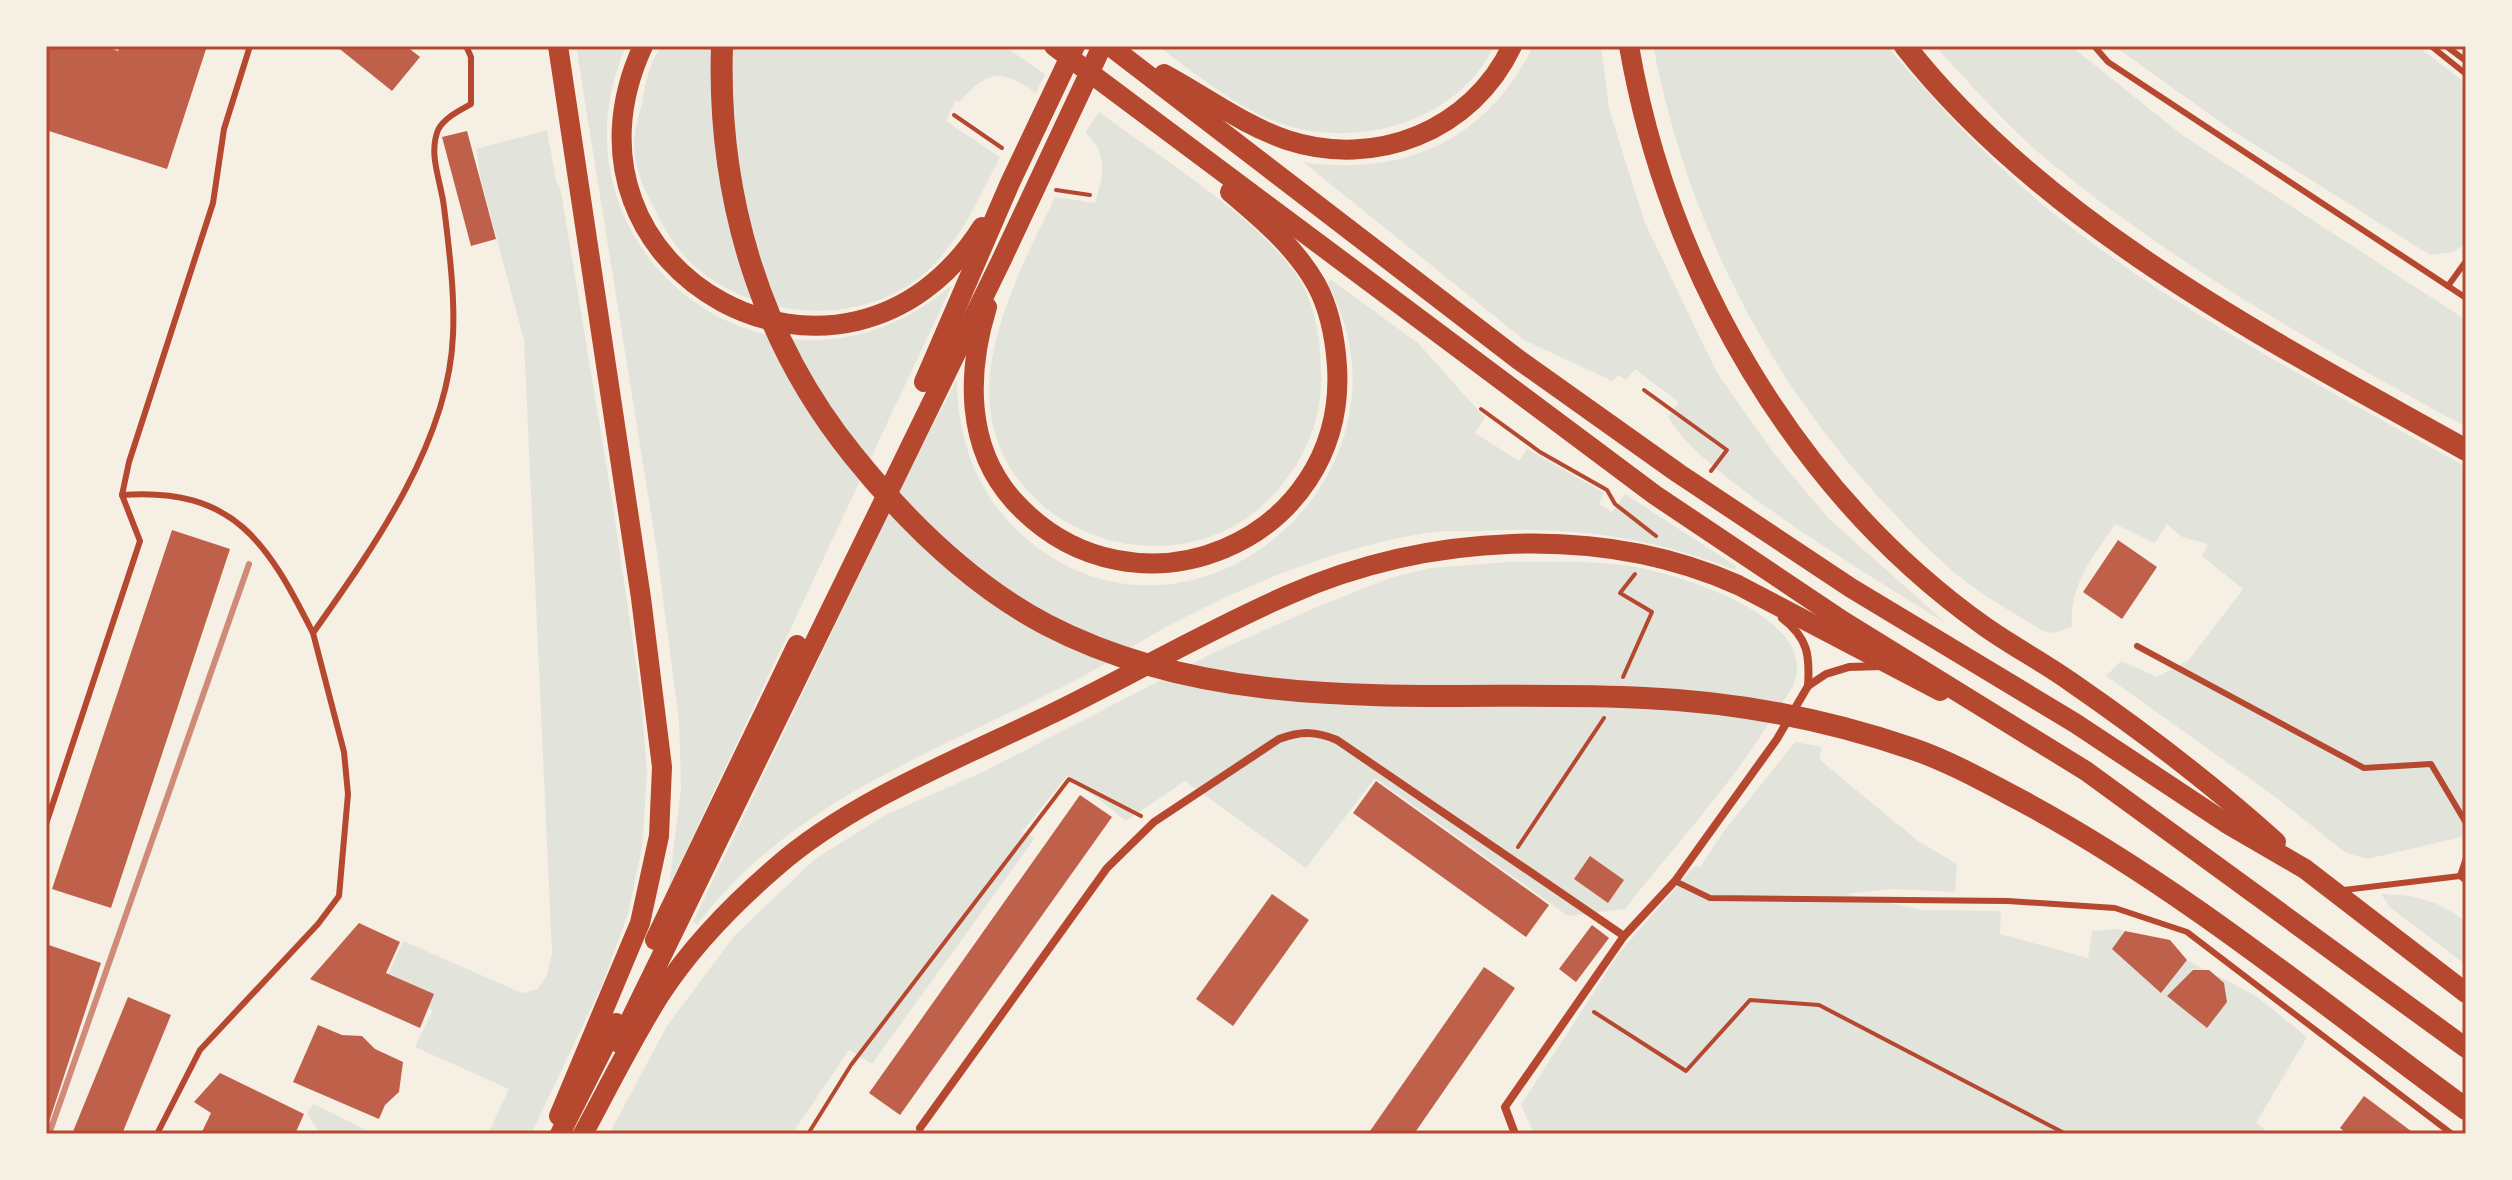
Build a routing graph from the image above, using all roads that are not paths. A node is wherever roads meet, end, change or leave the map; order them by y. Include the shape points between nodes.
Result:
1 (250, 46) edge
2 (466, 46) edge
3 (549, 46) edge
4 (558, 46) edge
5 (643, 46) edge
6 (722, 46) edge
7 (1054, 46) edge
8 (1075, 46) edge
9 (1102, 46) edge
10 (1112, 46) edge
11 (1512, 46) edge
12 (1629, 46) edge
13 (1905, 46) edge
14 (2094, 46) edge
15 (2431, 46) edge
16 (2446, 46) edge
17 (2466, 61) edge
18 (1087, 69) junction
19 (2466, 74) edge
20 (576, 170) junction
21 (1010, 183) junction
22 (1002, 259) junction
23 (2466, 261) edge
24 (2448, 286) junction
25 (2466, 298) edge
26 (2466, 450) edge
27 (122, 495) junction
28 (1738, 585) junction
29 (313, 633) junction
30 (2137, 646) dead end
31 (1886, 666) junction
32 (1808, 686) junction
33 (2011, 724) junction
34 (2466, 823) edge
35 (46, 824) edge
36 (2466, 858) edge
37 (2305, 869) junction
38 (2463, 879) edge
39 (1675, 881) junction
40 (2332, 892) junction
41 (1624, 936) junction
42 (2466, 993) edge
43 (2466, 1048) edge
44 (2466, 1109) edge
45 (920, 1128) dead end
46 (157, 1134) edge
47 (552, 1134) edge
48 (560, 1134) edge
49 (581, 1134) edge
50 (1515, 1134) edge
51 (2452, 1134) edge

1 - 27 lane via 224,129 213,203
2 - 29 lane via 471,57 471,104 441,124 434,144 453,333 449,375 415,475
3 - 20 lane
4 - 20 highway
5 - 21 highway via 623,108 622,147 639,216 671,264 695,286 744,314 796,326 833,325 859,322 906,303 972,243
6 - 44 highway via 729,186 764,299 802,382 830,426 899,509 952,558 1046,625 1166,669 1286,691 1666,699 1745,708 1915,749 2085,836 2177,896
7 - 18 highway
8 - 21 highway
9 - 22 highway
10 - 11 highway via 1230,114 1285,139 1349,150 1398,144 1439,127 1475,100
10 - 37 highway via 1519,360 1678,473 1864,596
12 - 37 highway via 1657,164 1705,285 1768,398 1841,493 1941,591 2139,730 2238,807
13 - 26 highway via 1975,122 2115,239 2235,317
14 - 24 lane via 2108,62
15 - 19 lane
16 - 17 lane
18 - 22 highway via 1267,223 1318,287 1336,348 1336,400 1324,447 1288,504 1241,542 1176,564 1111,560 1061,542 1043,529 993,473 975,416 975,355
18 - 33 highway via 1655,495 1843,621
20 - 47 highway via 656,701 661,801 653,873 640,923
21 - 48 highway via 913,406
22 - 49 highway via 638,1002
23 - 24 lane
24 - 25 lane
27 - 29 lane via 175,496 226,512 286,579
27 - 35 lane via 140,541
28 - 31 highway
28 - 32 street via 1804,637 1810,656
28 - 49 highway via 1639,553 1533,545 1402,557 1289,594 867,806 779,864 722,919 668,984
29 - 46 lane via 344,752 348,794 339,896 200,1050
30 - 34 lane via 2364,768 2431,764
31 - 32 street via 1849,667
31 - 33 highway
32 - 39 street via 1777,739
33 - 43 highway via 2162,825
36 - 38 lane
37 - 40 highway
38 - 40 lane
39 - 41 street
39 - 51 lane via 1710,898 2008,901 2115,908 2187,932
40 - 42 highway
41 - 45 street via 1337,740 1298,732 1279,739 1154,822 1107,868
41 - 50 street via 1505,1107

